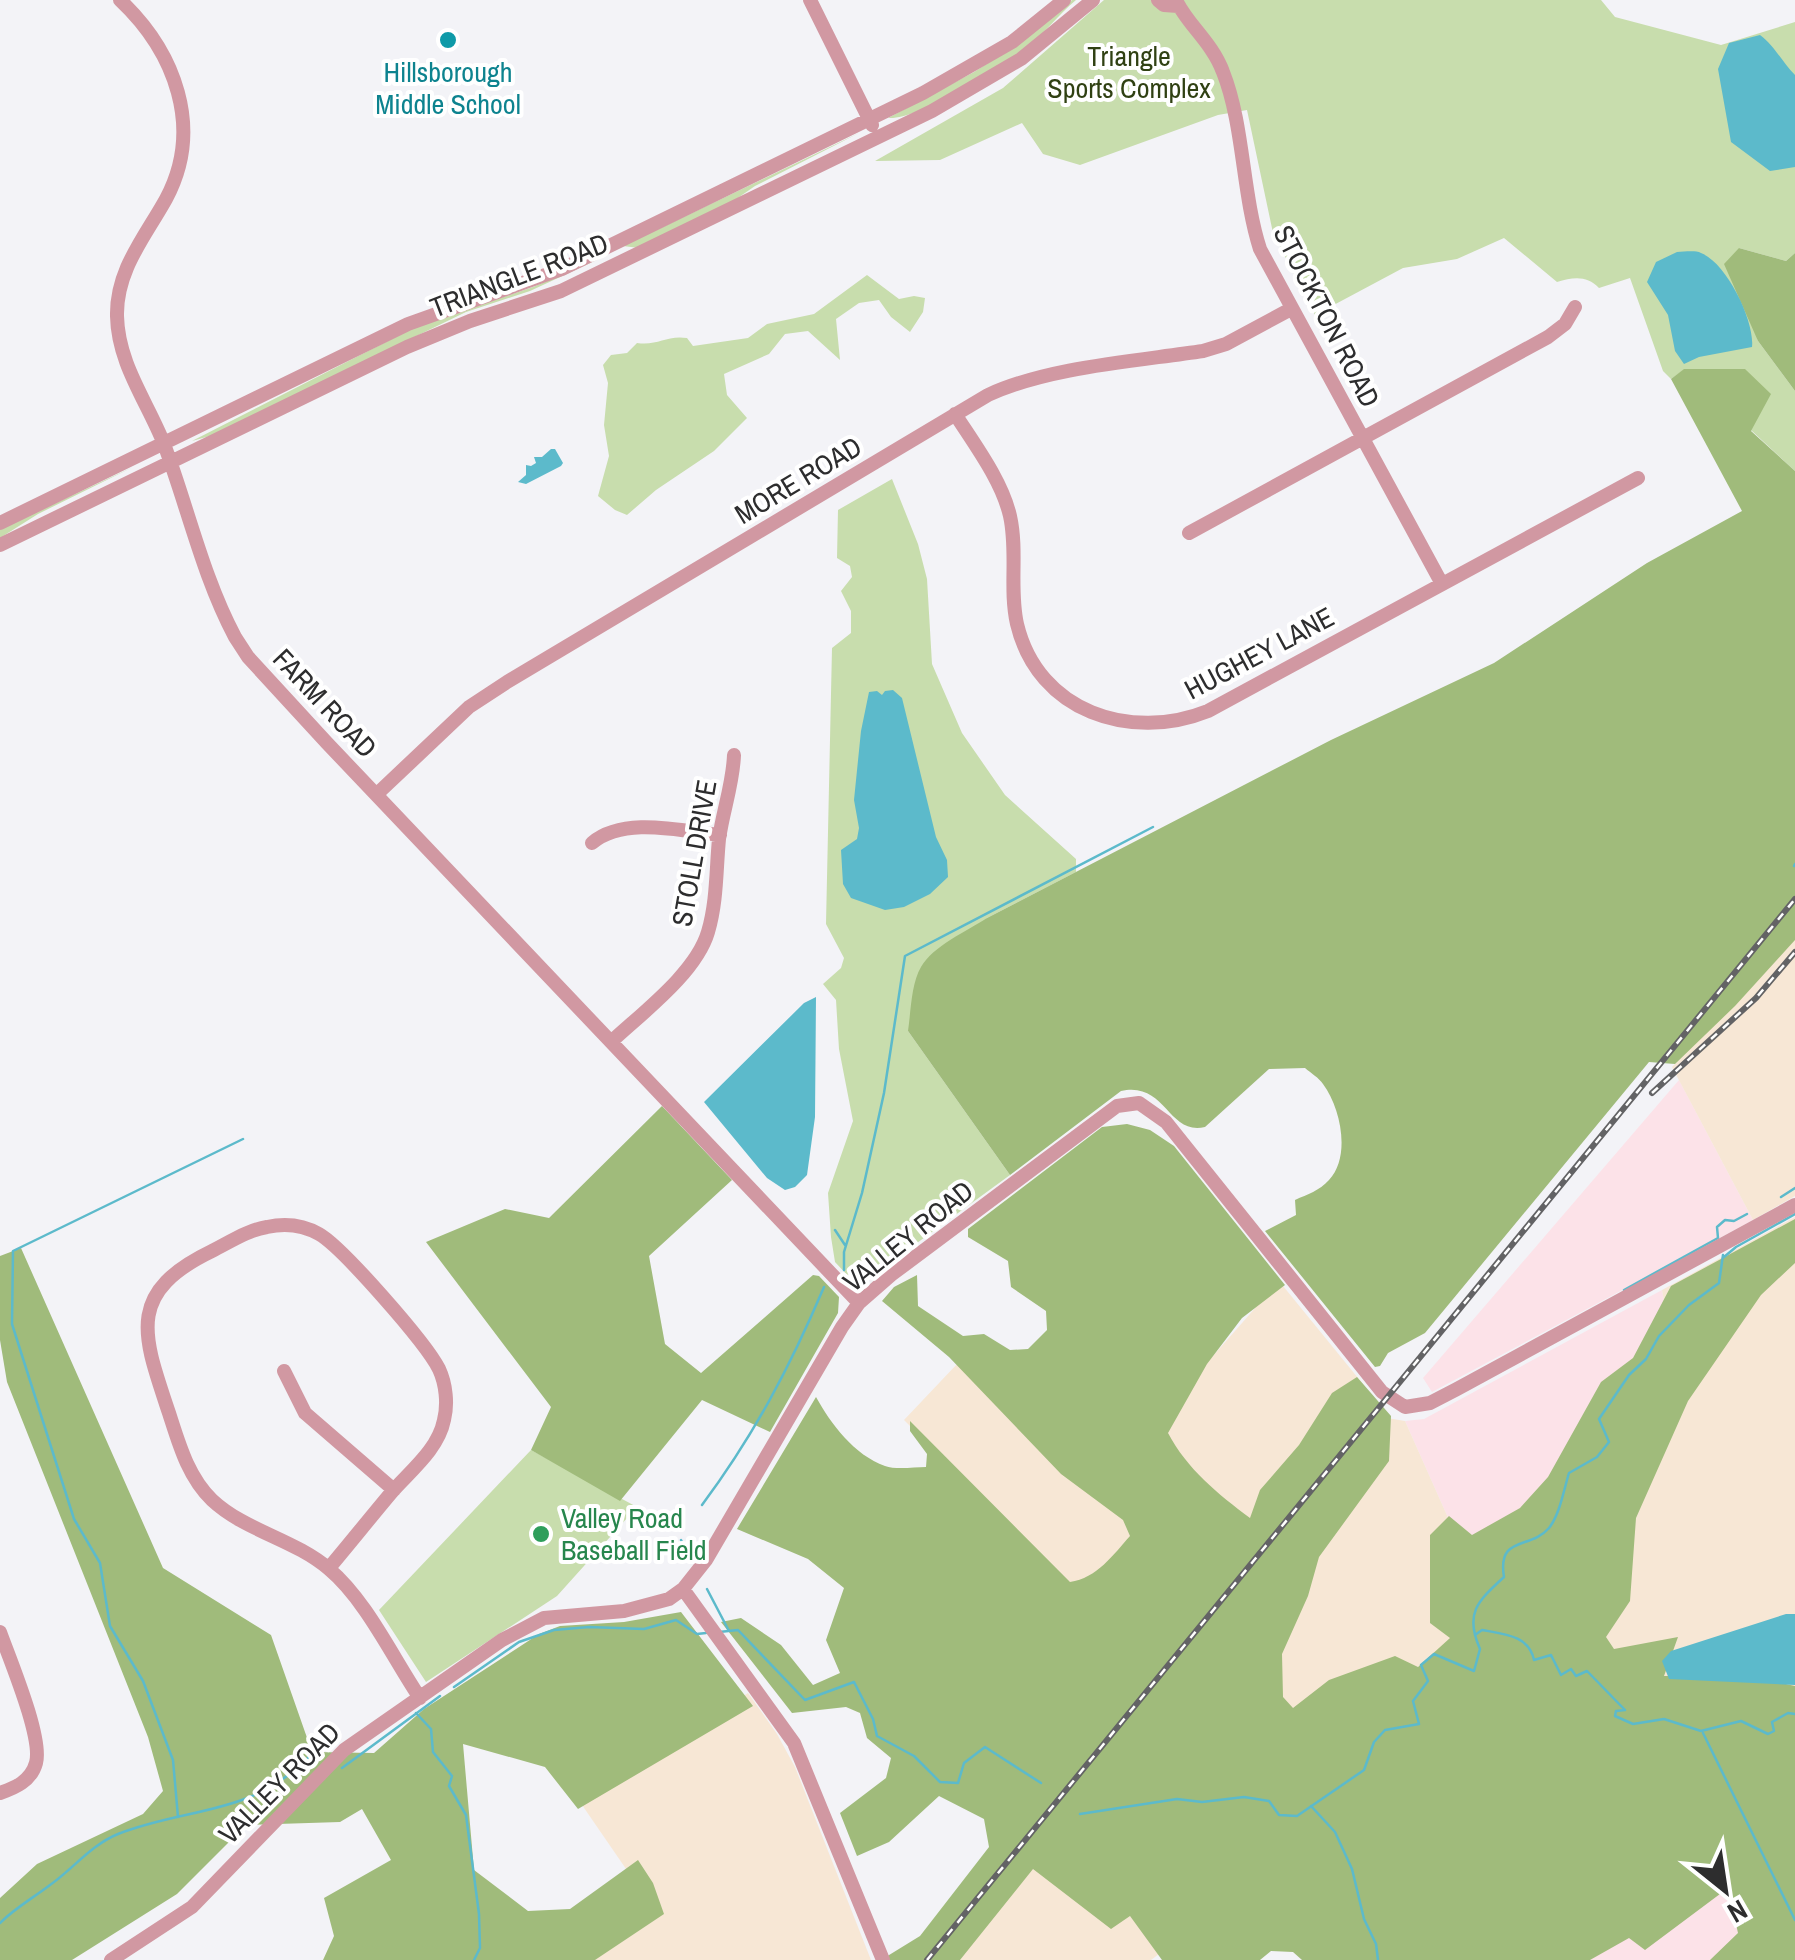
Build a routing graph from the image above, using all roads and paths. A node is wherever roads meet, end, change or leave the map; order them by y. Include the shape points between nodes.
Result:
1 (810, 0) edge
2 (1064, 0) edge
3 (1094, 0) edge
4 (1158, 0) edge
5 (124, 1) edge
6 (1177, 3) edge
7 (869, 119) junction
8 (878, 137) junction
9 (1576, 307) dead end
10 (1292, 309) junction
11 (955, 414) junction
12 (1362, 439) junction
13 (163, 442) junction
14 (169, 462) junction
15 (1638, 478) dead end
16 (0, 523) edge
17 (1189, 533) dead end
18 (0, 545) edge
19 (1442, 584) junction
20 (734, 755) dead end
21 (377, 794) junction
22 (720, 835) junction
23 (592, 843) dead end
24 (611, 1042) junction
25 (1795, 1204) edge
26 (859, 1303) junction
27 (284, 1371) dead end
28 (394, 1490) junction
29 (329, 1568) junction
30 (683, 1589) junction
31 (0, 1632) edge
32 (420, 1698) junction
33 (0, 1793) edge
34 (111, 1960) edge
35 (882, 1960) edge

1 - 7 street
2 - 7 street, TRIANGLE ROAD via 1012,42
3 - 8 street, TRIANGLE ROAD via 987,81
4 - 6 street, STOCKTON ROAD
5 - 13 street, FARM ROAD via 170,65 183,112 173,184 132,254 117,303 122,354
6 - 10 street, STOCKTON ROAD via 1222,68 1252,224
7 - 8 street
7 - 13 street, TRIANGLE ROAD via 562,269 408,324
8 - 14 street, TRIANGLE ROAD via 561,291 438,332
9 - 12 street via 1548,337
10 - 11 street, MORE ROAD via 1226,344 1025,381
10 - 12 street, STOCKTON ROAD
11 - 19 street, HUGHEY LANE via 1010,516 1023,643 1048,682 1109,720 1184,721
11 - 21 street, MORE ROAD via 468,707
12 - 17 street
12 - 19 street, STOCKTON ROAD
13 - 14 street, FARM ROAD
13 - 16 street, TRIANGLE ROAD
14 - 18 street, TRIANGLE ROAD
14 - 21 street, FARM ROAD via 235,637
15 - 19 street, HUGHEY LANE
20 - 22 street, STOLL DRIVE
21 - 24 street, FARM ROAD
22 - 23 street via 633,828
22 - 24 street, STOLL DRIVE via 703,945
24 - 26 street, FARM ROAD
25 - 26 street, VALLEY ROAD via 1457,1389 1405,1408 1370,1378 1166,1122 1146,1106 1124,1103
26 - 30 street, VALLEY ROAD
27 - 28 street via 305,1413
28 - 29 street
28 - 29 street via 439,1435 444,1383 424,1347 336,1247 310,1229 270,1226 170,1274 156,1293 146,1329 188,1465 225,1510
29 - 32 street
30 - 32 street, VALLEY ROAD via 638,1609 532,1622
30 - 35 street via 794,1744
31 - 33 street via 37,1760 24,1782
32 - 34 street, VALLEY ROAD via 335,1757 192,1907

